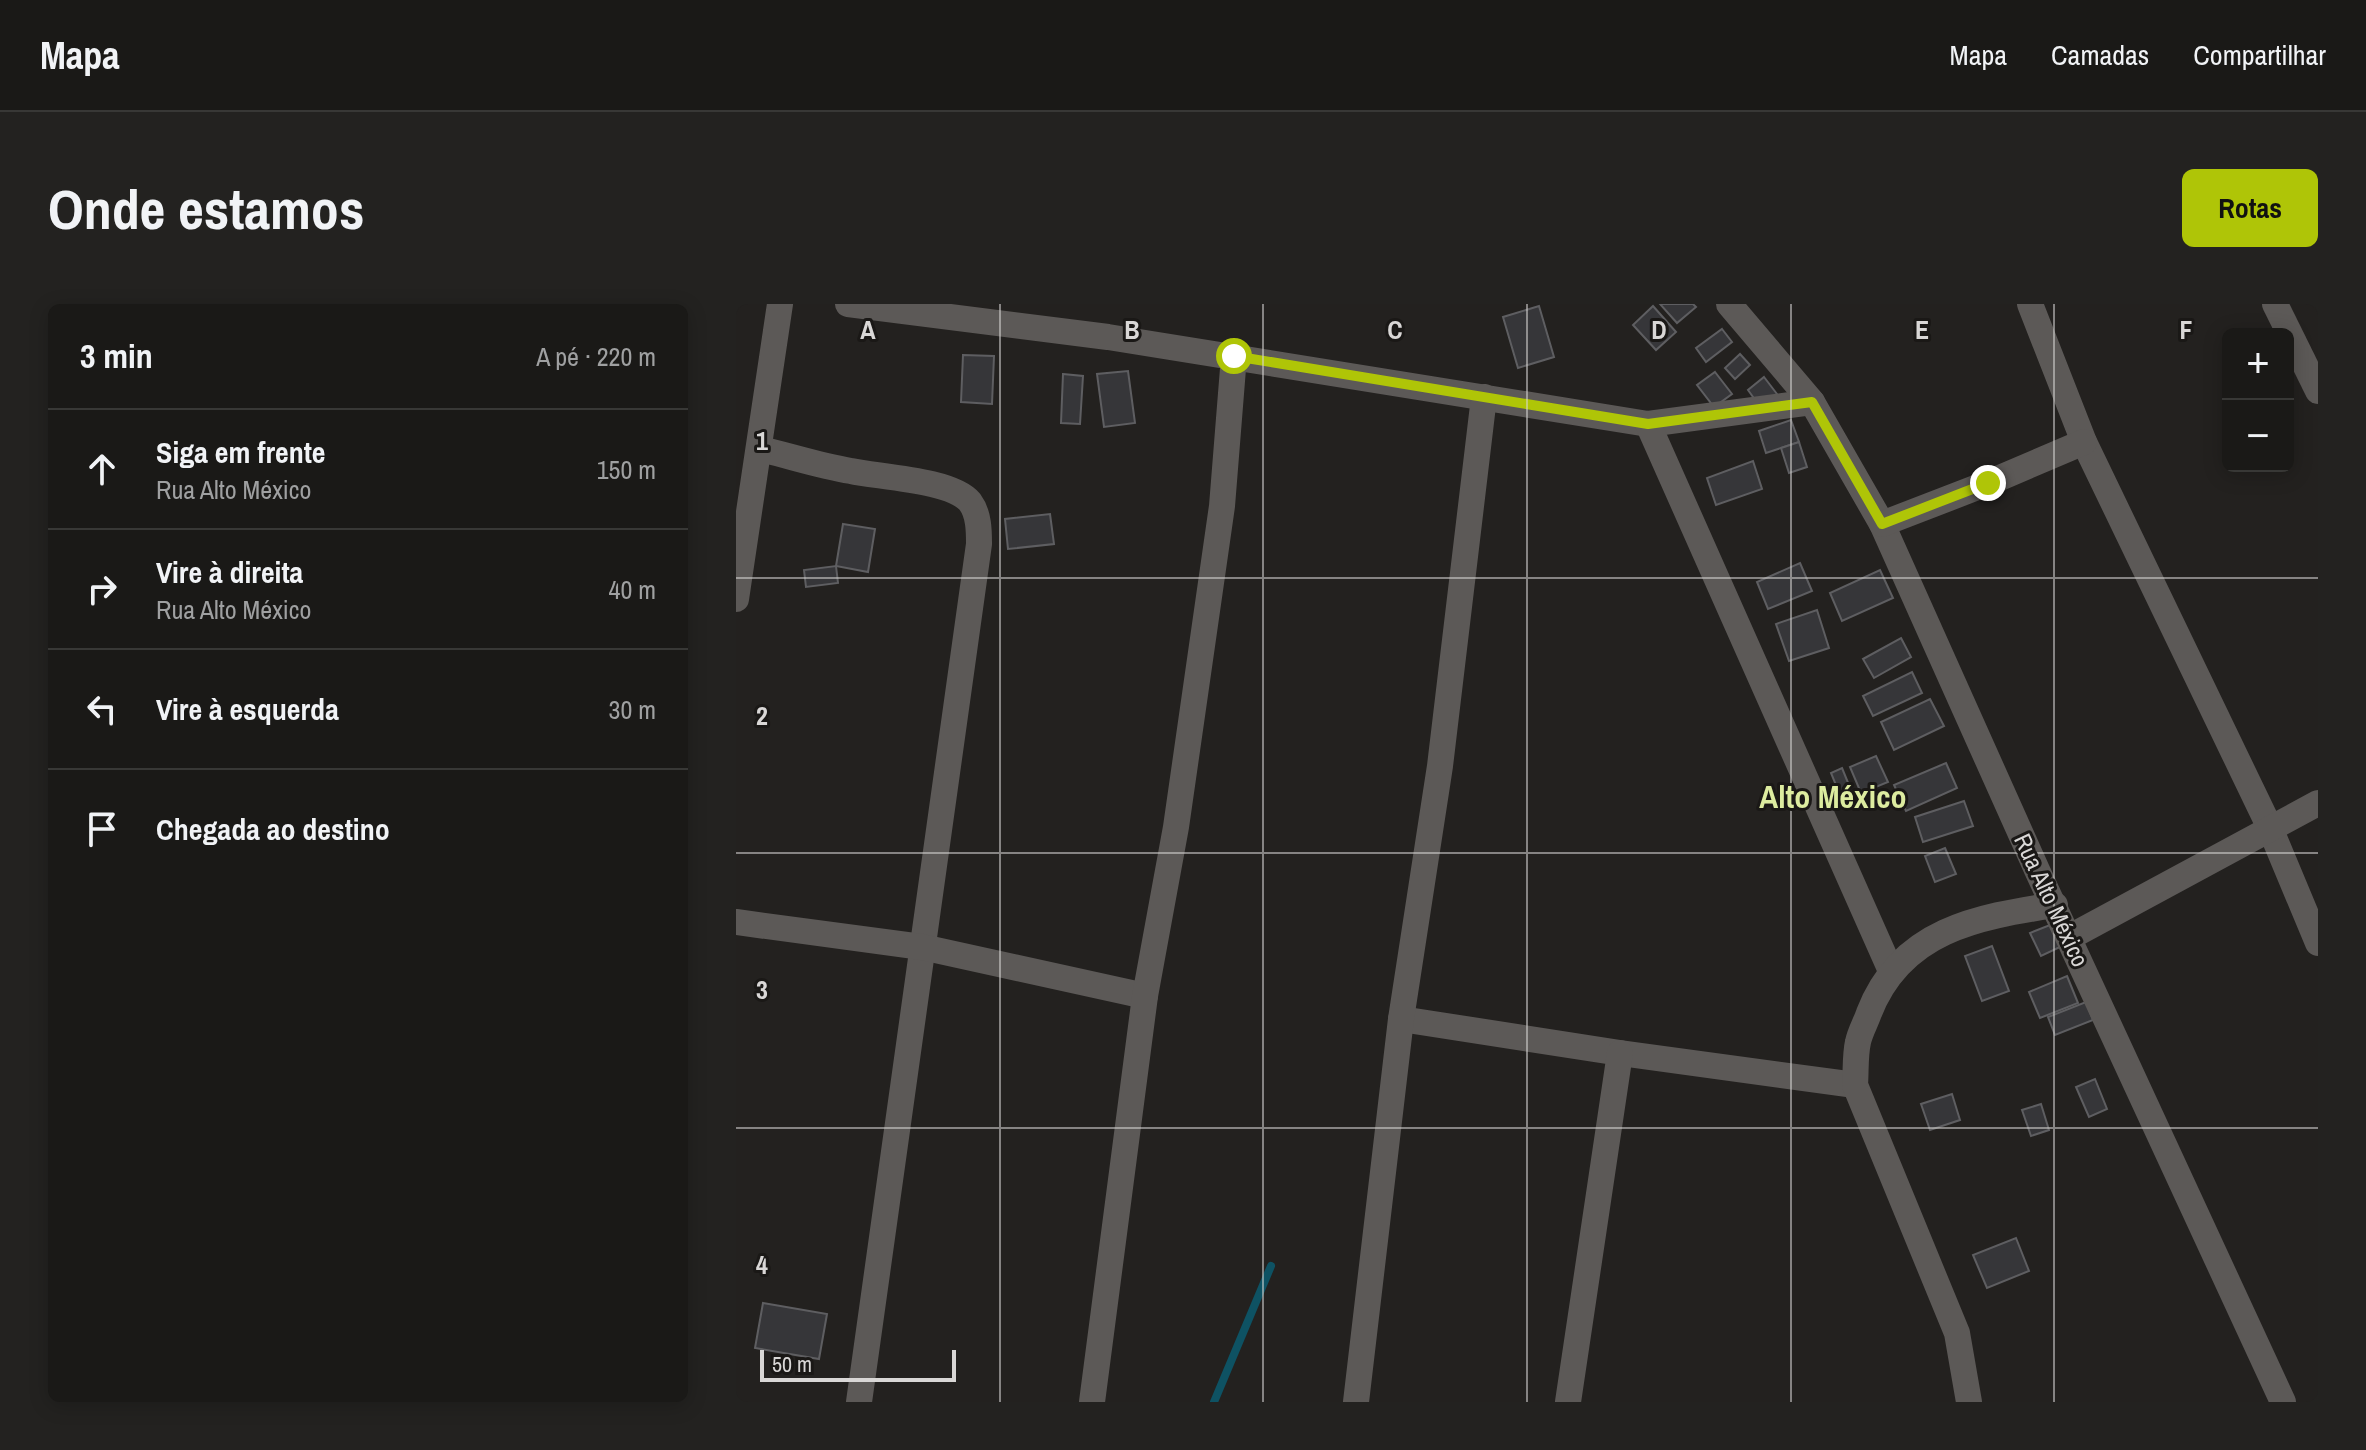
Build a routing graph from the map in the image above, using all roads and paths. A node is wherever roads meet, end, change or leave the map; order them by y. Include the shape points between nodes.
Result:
1 (780, 304) edge
2 (848, 304) edge
3 (1729, 304) edge
4 (2030, 304) edge
5 (2275, 304) edge
6 (907, 308) edge
7 (1234, 356) junction
8 (2318, 391) edge
9 (1484, 397) junction
10 (1812, 402) junction
11 (1648, 424) junction
12 (2084, 442) junction
13 (760, 449) junction
14 (1882, 524) junction
15 (736, 599) edge
16 (2318, 803) edge
17 (2270, 828) junction
18 (2055, 905) junction
19 (736, 922) edge
20 (2070, 937) junction
21 (2318, 943) edge
22 (922, 947) junction
23 (1891, 971) junction
24 (1145, 996) junction
25 (1401, 1019) junction
26 (1620, 1053) junction
27 (1855, 1085) junction
28 (859, 1402) edge
29 (1092, 1402) edge
30 (1356, 1402) edge
31 (1568, 1402) edge
32 (1969, 1402) edge
33 (2283, 1402) edge

1 - 13 street
2 - 6 street
3 - 10 street, Rua Alto México
4 - 12 street
5 - 8 street
6 - 7 street
7 - 9 street
7 - 24 street via 1222,506 1176,827
9 - 11 street
9 - 25 street via 1440,766
10 - 11 street
10 - 14 street, Rua Alto México
11 - 23 street
12 - 14 street
12 - 17 street
13 - 15 street
13 - 22 street via 956,492 975,511 979,544
14 - 18 street, Rua Alto México
16 - 17 street
17 - 20 street
17 - 21 street
18 - 20 street, Rua Alto México
18 - 23 street via 1967,922 1928,940
19 - 22 street
20 - 33 street, Rua Alto México
22 - 24 street
22 - 28 street
23 - 27 street via 1858,1041
24 - 29 street
25 - 26 street
25 - 30 street
26 - 27 street
26 - 31 street
27 - 32 street via 1957,1333

